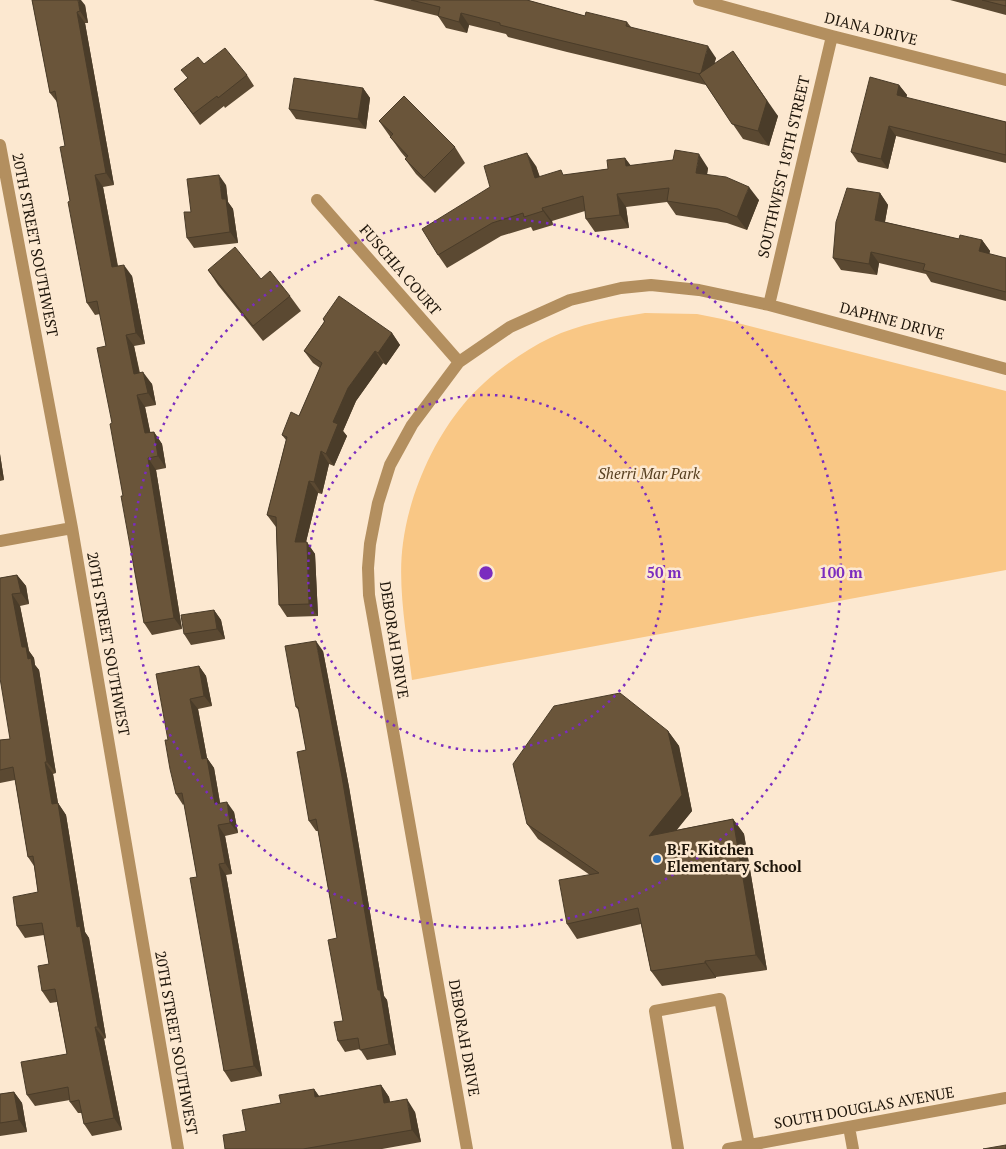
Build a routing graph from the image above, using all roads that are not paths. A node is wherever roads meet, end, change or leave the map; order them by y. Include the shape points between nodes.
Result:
1 (699, 0) edge
2 (832, 36) junction
3 (1006, 80) edge
4 (0, 145) edge
5 (317, 200) dead end
6 (769, 305) junction
7 (459, 362) junction
8 (1006, 369) edge
9 (72, 528) junction
10 (0, 541) edge
11 (1006, 1098) edge
12 (849, 1127) junction
13 (749, 1145) junction
14 (178, 1149) edge
15 (467, 1149) edge
16 (678, 1149) edge
17 (728, 1149) edge
18 (853, 1149) edge

1 - 2 street, DIANA DRIVE
2 - 3 street, DIANA DRIVE
2 - 6 street, SOUTHWEST 18TH STREET
4 - 9 street, 20TH STREET SOUTHWEST
5 - 7 street, FUSCHIA COURT
6 - 7 street, DEBORAH DRIVE via 699,290 650,285 621,288 570,300 510,327
6 - 8 street, DAPHNE DRIVE
7 - 15 street, DEBORAH DRIVE via 412,425 390,465 378,503 368,568 370,605
9 - 10 street
9 - 14 street, 20TH STREET SOUTHWEST
11 - 12 street, SOUTH DOUGLAS AVENUE
12 - 13 street, SOUTH DOUGLAS AVENUE
12 - 18 street
13 - 16 street via 720,999 655,1010
13 - 17 street, SOUTH DOUGLAS AVENUE

